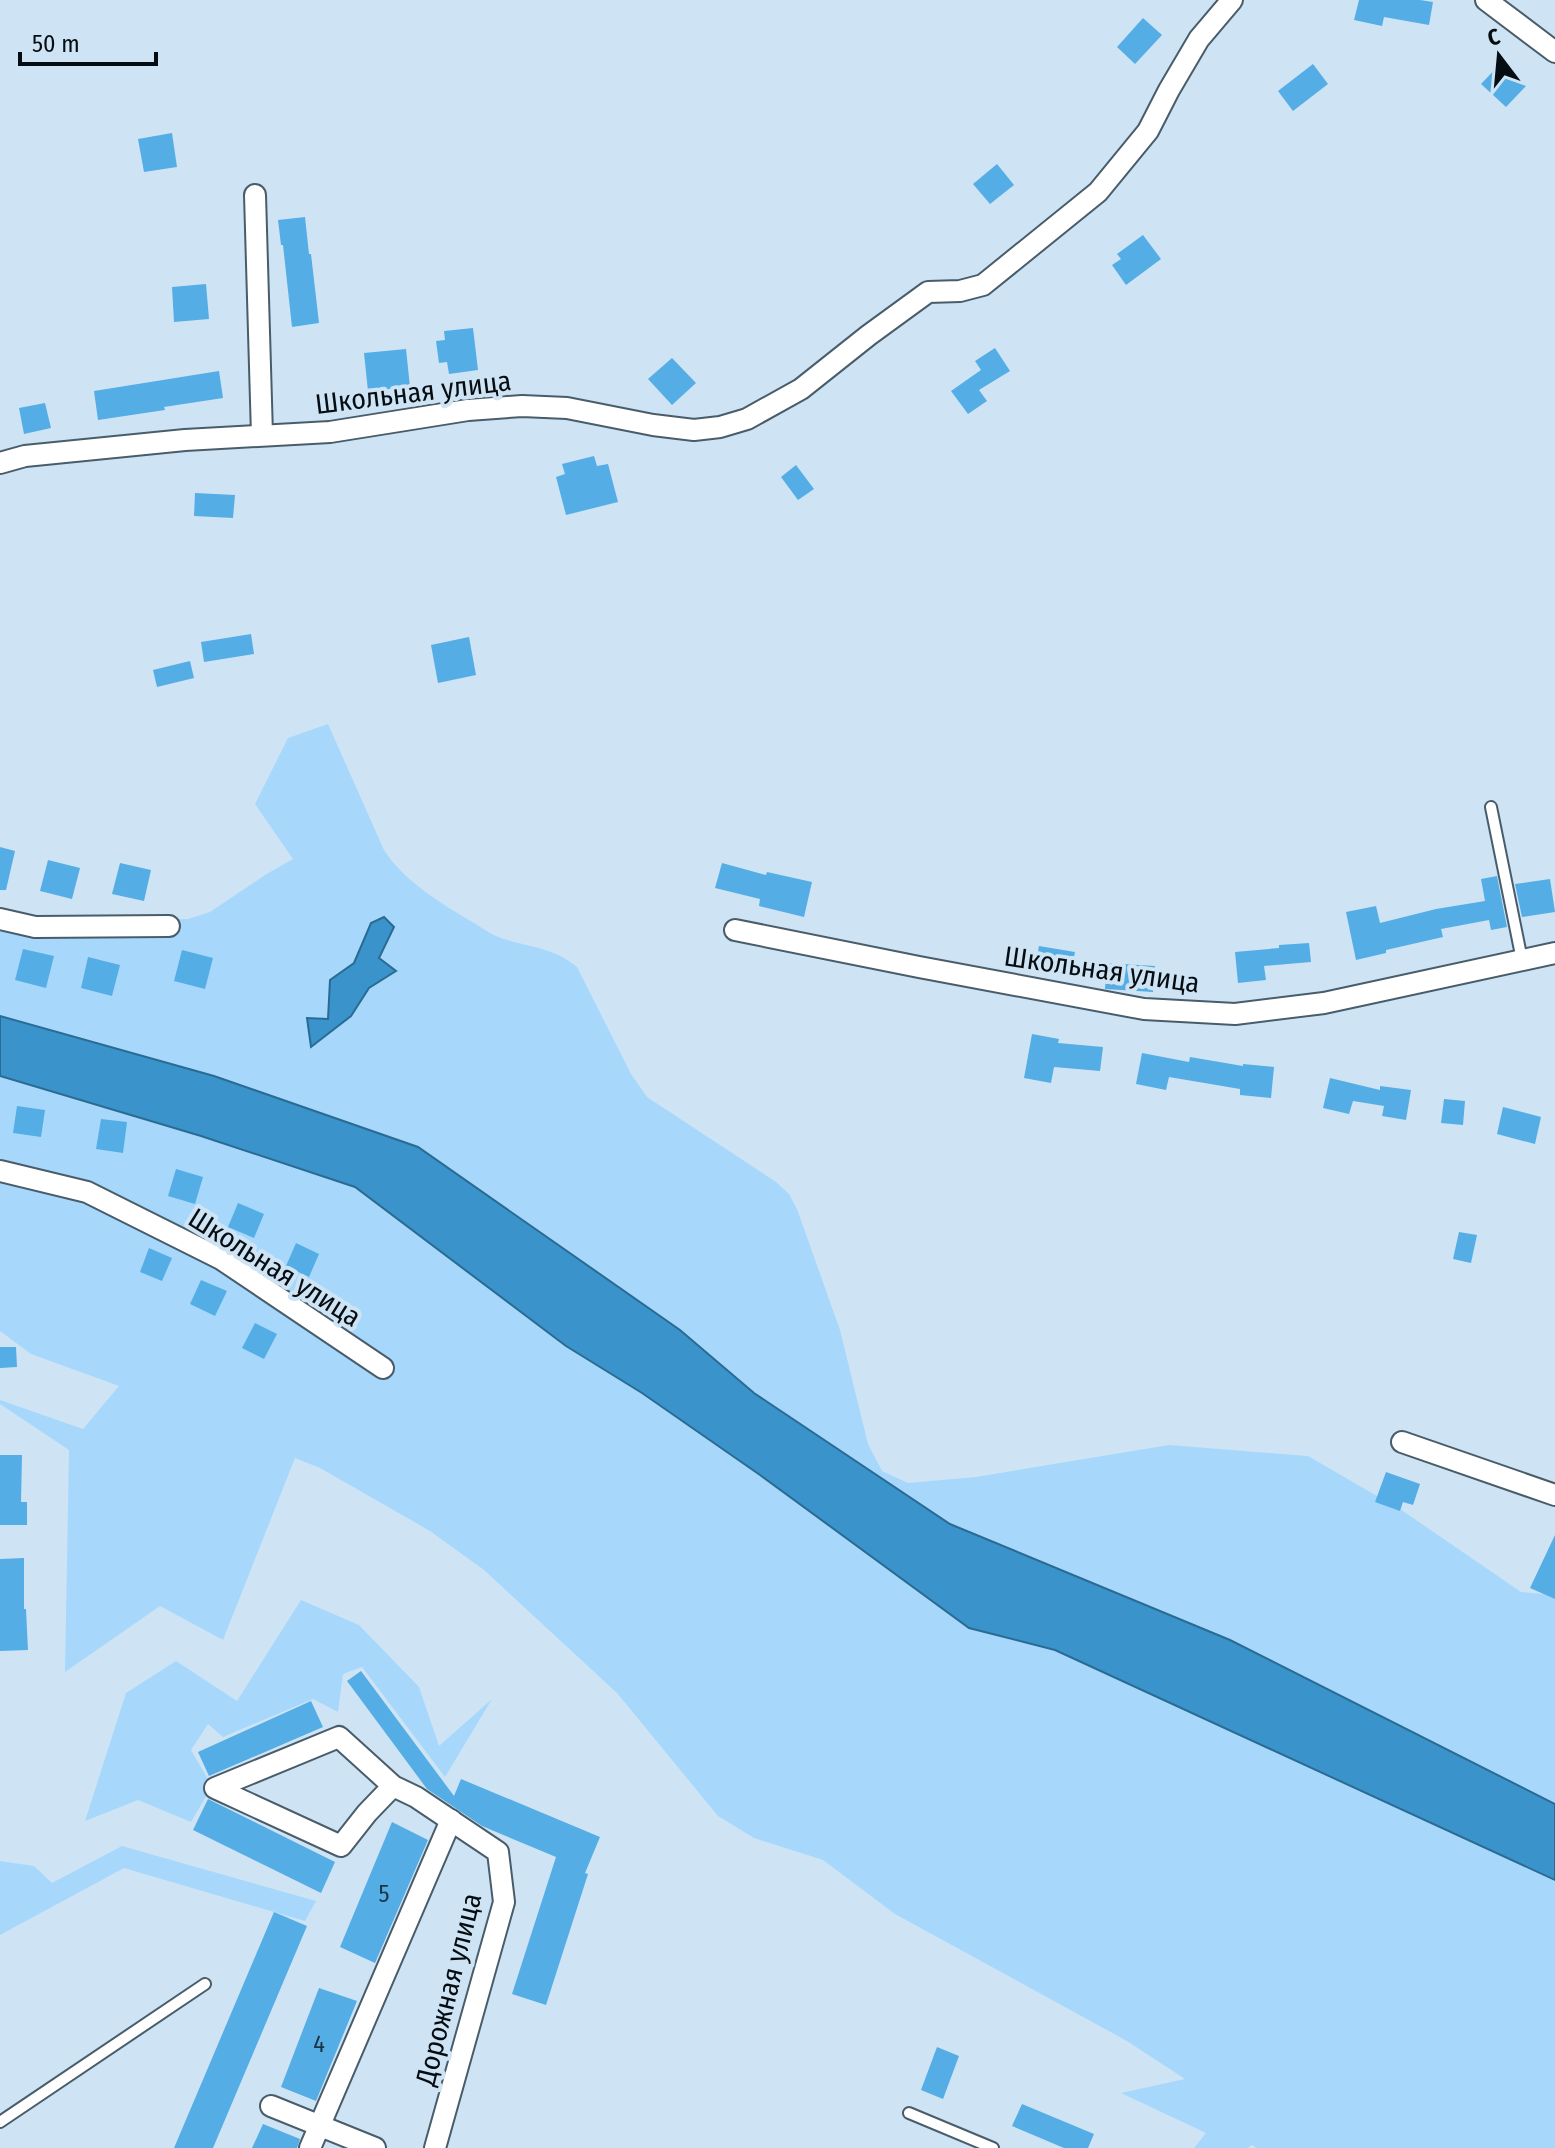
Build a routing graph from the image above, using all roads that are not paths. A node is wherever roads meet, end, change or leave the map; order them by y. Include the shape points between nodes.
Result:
1 (1232, 0) edge
2 (1494, 2) edge
3 (1555, 52) edge
4 (255, 195) dead end
5 (262, 435) junction
6 (0, 463) edge
7 (1491, 807) dead end
8 (0, 919) edge
9 (169, 926) dead end
10 (735, 930) dead end
11 (1555, 953) edge
12 (1522, 960) junction
13 (0, 1171) edge
14 (383, 1368) dead end
15 (1402, 1442) dead end
16 (1555, 1495) edge
17 (393, 1786) junction
18 (451, 1820) junction
19 (205, 1984) dead end
20 (271, 2106) dead end
21 (909, 2113) dead end
22 (0, 2122) edge
23 (319, 2125) junction
24 (310, 2148) edge
25 (375, 2148) edge
26 (435, 2148) edge
27 (993, 2148) edge

1 - 5 street, Школьная улица via 1199,39 1148,131 1098,192 983,285 928,292 801,389 747,419 694,430 567,408 522,406 330,432
2 - 3 street
4 - 5 street
5 - 6 street, Школьная улица via 25,456
7 - 12 lane
8 - 9 street via 35,927
10 - 12 street, Школьная улица via 1144,1009 1235,1014 1324,1003
11 - 12 street, Школьная улица
13 - 14 street, Школьная улица via 87,1192 221,1259
15 - 16 street
17 - 17 street, Дорожная улица via 341,1846 215,1788 339,1737
17 - 18 street, Дорожная улица
18 - 23 street, Дорожная улица
18 - 26 street, Дорожная улица via 498,1852 504,1902
19 - 22 lane
20 - 23 street
21 - 27 lane
23 - 24 street, Дорожная улица
23 - 25 street

